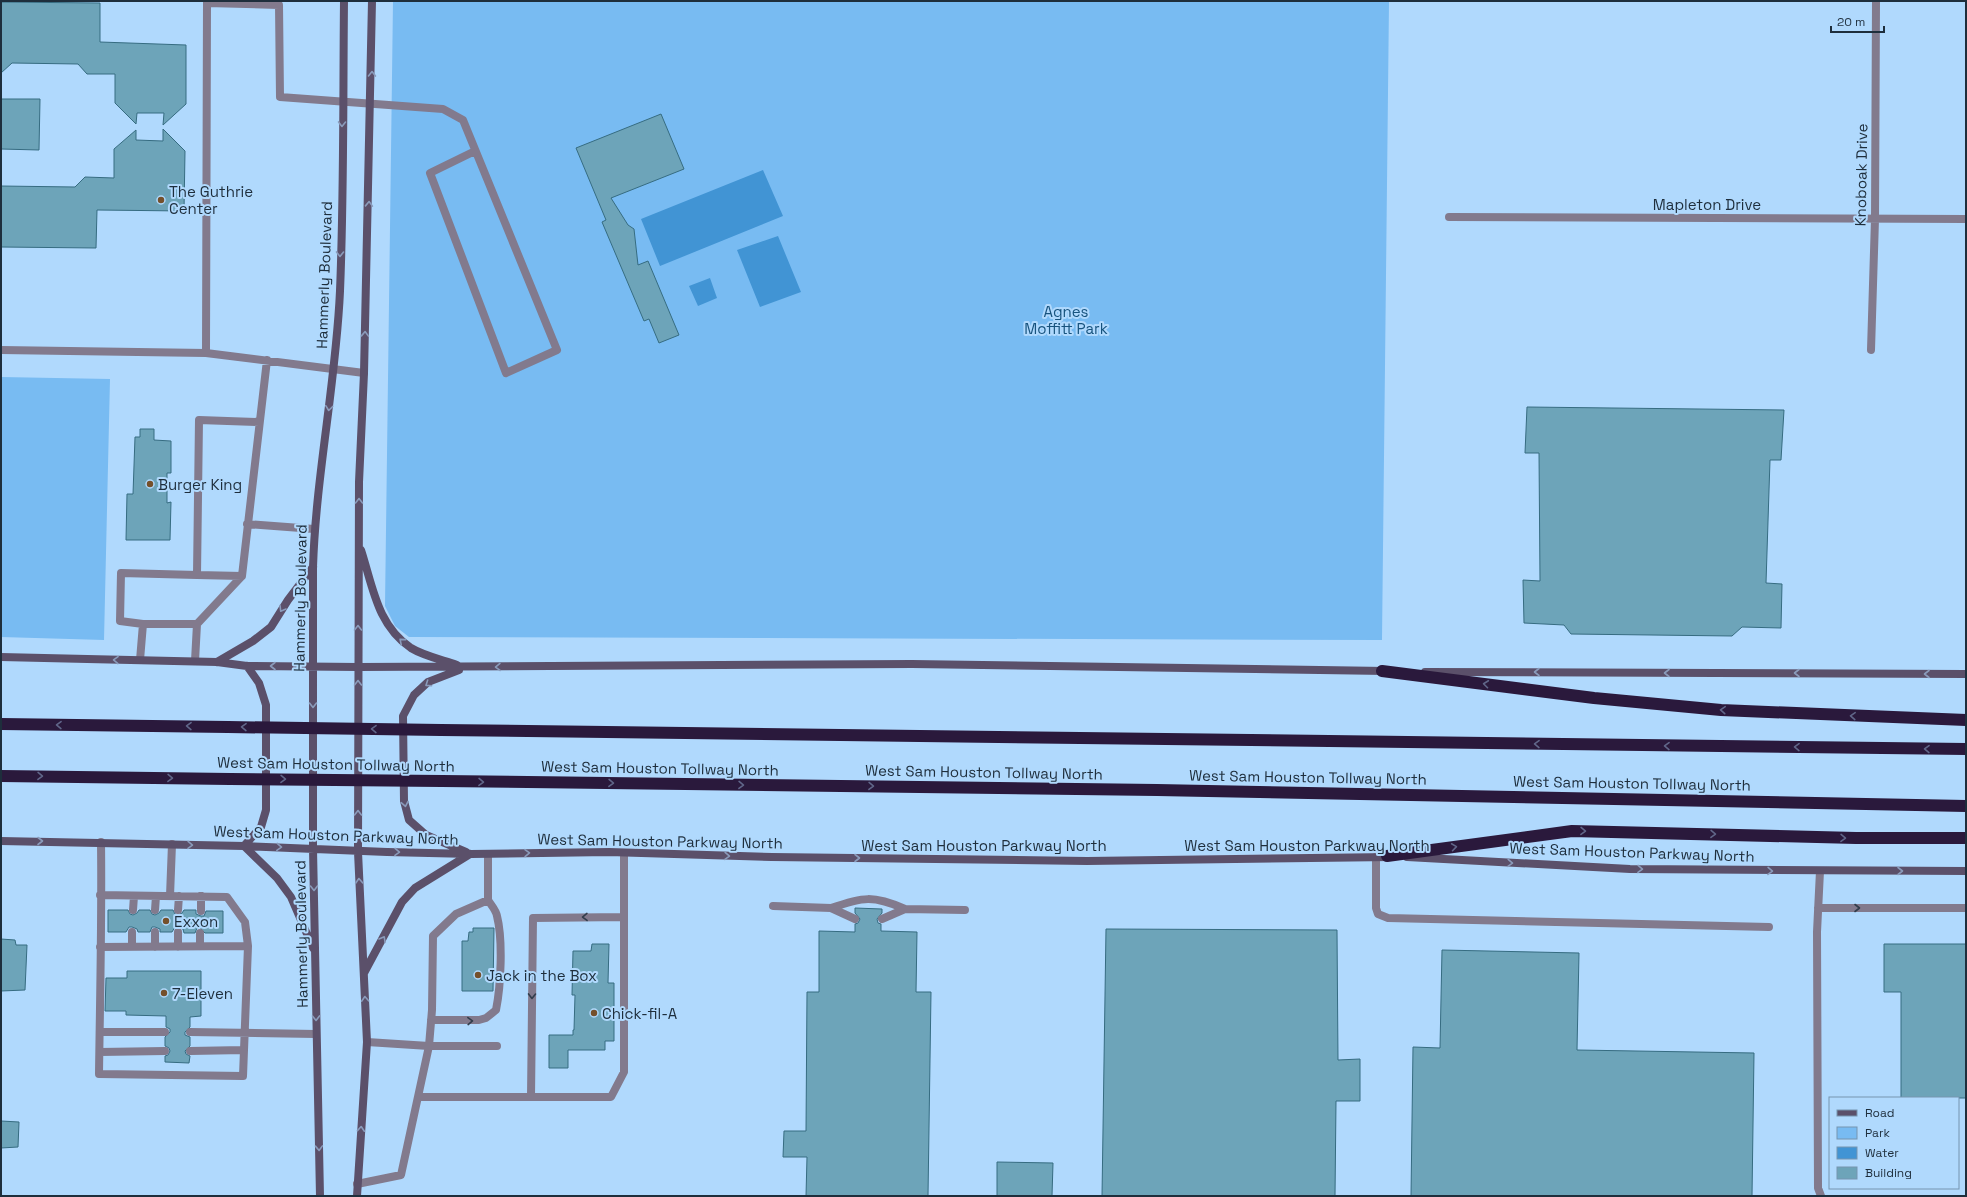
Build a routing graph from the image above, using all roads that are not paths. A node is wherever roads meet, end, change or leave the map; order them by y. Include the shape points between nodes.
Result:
1 (344, 1) edge
2 (372, 1) edge
3 (1876, 1) edge
4 (207, 2) edge
5 (343, 102) junction
6 (371, 105) junction
7 (475, 151) junction
8 (1449, 217) dead end
9 (1875, 218) junction
10 (1966, 219) edge
11 (1, 350) edge
12 (1871, 350) dead end
13 (206, 353) junction
14 (266, 360) junction
15 (334, 369) junction
16 (364, 373) junction
17 (259, 422) junction
18 (247, 524) junction
19 (314, 529) junction
20 (359, 540) junction
21 (313, 567) junction
22 (197, 575) junction
23 (242, 576) junction
24 (143, 624) junction
25 (197, 624) junction
26 (1, 657) edge
27 (140, 660) junction
28 (194, 662) junction
29 (217, 662) junction
30 (247, 666) junction
31 (312, 666) junction
32 (358, 667) junction
33 (463, 668) junction
34 (1382, 671) junction
35 (1966, 674) edge
36 (1966, 720) edge
37 (1, 724) edge
38 (1966, 750) edge
39 (1, 776) edge
40 (1966, 806) edge
41 (1966, 838) edge
42 (1, 841) edge
43 (101, 842) junction
44 (172, 844) junction
45 (244, 846) junction
46 (313, 849) junction
47 (358, 852) junction
48 (624, 853) junction
49 (471, 854) junction
50 (488, 854) junction
51 (1382, 857) junction
52 (1820, 871) junction
53 (1966, 871) edge
54 (100, 895) junction
55 (134, 896) junction
56 (156, 896) junction
57 (170, 896) junction
58 (179, 896) junction
59 (201, 896) junction
60 (488, 900) junction
61 (773, 906) dead end
62 (831, 908) junction
63 (1818, 908) junction
64 (1966, 908) edge
65 (905, 909) junction
66 (133, 910) dead end
67 (155, 910) dead end
68 (178, 910) dead end
69 (966, 910) dead end
70 (201, 911) dead end
71 (624, 917) junction
72 (855, 919) dead end
73 (882, 919) dead end
74 (1769, 927) dead end
75 (132, 932) dead end
76 (154, 932) dead end
77 (178, 932) dead end
78 (200, 933) dead end
79 (200, 946) junction
80 (248, 946) junction
81 (100, 947) junction
82 (132, 947) junction
83 (155, 947) junction
84 (178, 947) junction
85 (315, 953) junction
86 (363, 973) junction
87 (431, 1020) junction
88 (100, 1032) junction
89 (165, 1032) dead end
90 (190, 1032) dead end
91 (244, 1032) junction
92 (316, 1034) junction
93 (367, 1042) junction
94 (429, 1046) junction
95 (497, 1046) dead end
96 (244, 1050) junction
97 (165, 1051) dead end
98 (190, 1051) dead end
99 (100, 1052) junction
100 (418, 1097) junction
101 (532, 1097) junction
102 (357, 1184) junction
103 (320, 1196) edge
104 (357, 1196) edge
105 (1821, 1196) edge

1 - 5 main road, Hammerly Boulevard
6 -> 2 main road
3 - 9 street, Knoboak Drive
4 - 5 street via 279,5 280,97
4 - 13 street
5 - 6 street
5 -> 15 main road, Hammerly Boulevard via 340,291
6 - 7 street via 443,109 463,120
16 -> 6 main road
7 - 7 street via 557,350 506,373 430,172
8 - 9 street, Mapleton Drive
9 - 10 street, Mapleton Drive
9 - 12 street, Knoboak Drive
11 - 13 street
13 - 14 street
14 - 15 street
14 - 17 street
15 - 16 street
15 -> 19 main road, Hammerly Boulevard
20 -> 16 main road
17 - 18 street
17 - 22 street via 199,420
18 - 19 street
18 - 23 street
19 - 21 main road, Hammerly Boulevard
32 -> 20 main road
33 -> 20 main road via 412,649 391,631 381,616
21 -> 29 main road via 271,627
21 - 31 main road, Hammerly Boulevard
22 - 23 street
22 - 24 street via 121,573 120,622
23 - 25 street
24 - 25 street
24 - 27 street
25 - 28 street
27 -> 26 main road
27 - 28 main road
28 - 29 main road
29 - 30 main road
31 -> 30 main road
30 - 45 main road via 259,683 266,704 266,810 261,827
31 - 32 main road
31 -> 46 main road, Hammerly Boulevard
32 - 33 main road
47 -> 32 main road
34 -> 33 main road via 912,664
33 -> 49 main road via 428,682 414,695 403,716 404,800 409,820 426,835
35 -> 34 main road
36 -> 34 highway via 1721,710 1594,698
38 -> 37 highway, bridge
39 -> 40 highway, West Sam Houston Tollway North, bridge via 1157,790
51 -> 41 highway via 1572,831
42 -> 43 main road, West Sam Houston Parkway North
43 - 44 main road, West Sam Houston Parkway North
43 - 54 street
44 -> 45 main road, West Sam Houston Parkway North
44 - 57 street
45 -> 46 main road, West Sam Houston Parkway North
45 - 85 main road via 277,878 291,897
46 - 47 main road, West Sam Houston Parkway North
46 -> 85 main road, Hammerly Boulevard
47 -> 49 main road, West Sam Houston Parkway North
86 -> 47 main road
50 -> 48 main road, West Sam Houston Parkway North
48 -> 51 main road, West Sam Houston Parkway North via 772,858 1088,861
48 - 71 street
49 - 50 main road, West Sam Houston Parkway North
86 -> 49 main road via 402,902 415,888
50 - 60 street
51 -> 52 main road, West Sam Houston Parkway North via 1630,869
51 - 74 street via 1376,908 1378,914 1388,918
52 -> 53 main road, West Sam Houston Parkway North
52 - 63 street
54 - 55 street
54 - 81 street
55 - 56 street
55 - 66 street
56 - 57 street
56 - 67 street
57 - 58 street
58 - 59 street
58 - 68 street
59 - 70 street
59 - 80 street via 227,897 245,922
60 - 87 street via 456,914 433,936
87 -> 60 street via 479,1020 496,1010 500,956 499,927 497,914
61 - 62 street
62 - 65 street via 856,899 884,900
62 - 72 street
63 -> 64 street
63 - 105 street via 1818,1180
65 - 69 street
65 - 73 street
71 - 101 street via 624,1072 611,1097
71 -> 101 street via 533,918
75 - 82 street
76 - 83 street
77 - 84 street
78 - 79 street
79 - 80 street
79 - 84 street
80 - 91 street
81 - 82 street
81 - 88 street
82 - 83 street
83 - 84 street
85 -> 92 main road, Hammerly Boulevard
93 -> 86 main road
87 - 94 street
88 - 89 street
88 - 99 street
90 - 91 street
91 - 92 street
91 - 96 street
92 -> 103 main road, Hammerly Boulevard
93 - 94 street
102 -> 93 main road
94 - 95 street
94 - 100 street
96 - 98 street
96 - 99 street via 243,1076 99,1074
97 - 99 street
100 - 101 street
100 - 102 street via 401,1175
102 - 104 main road

